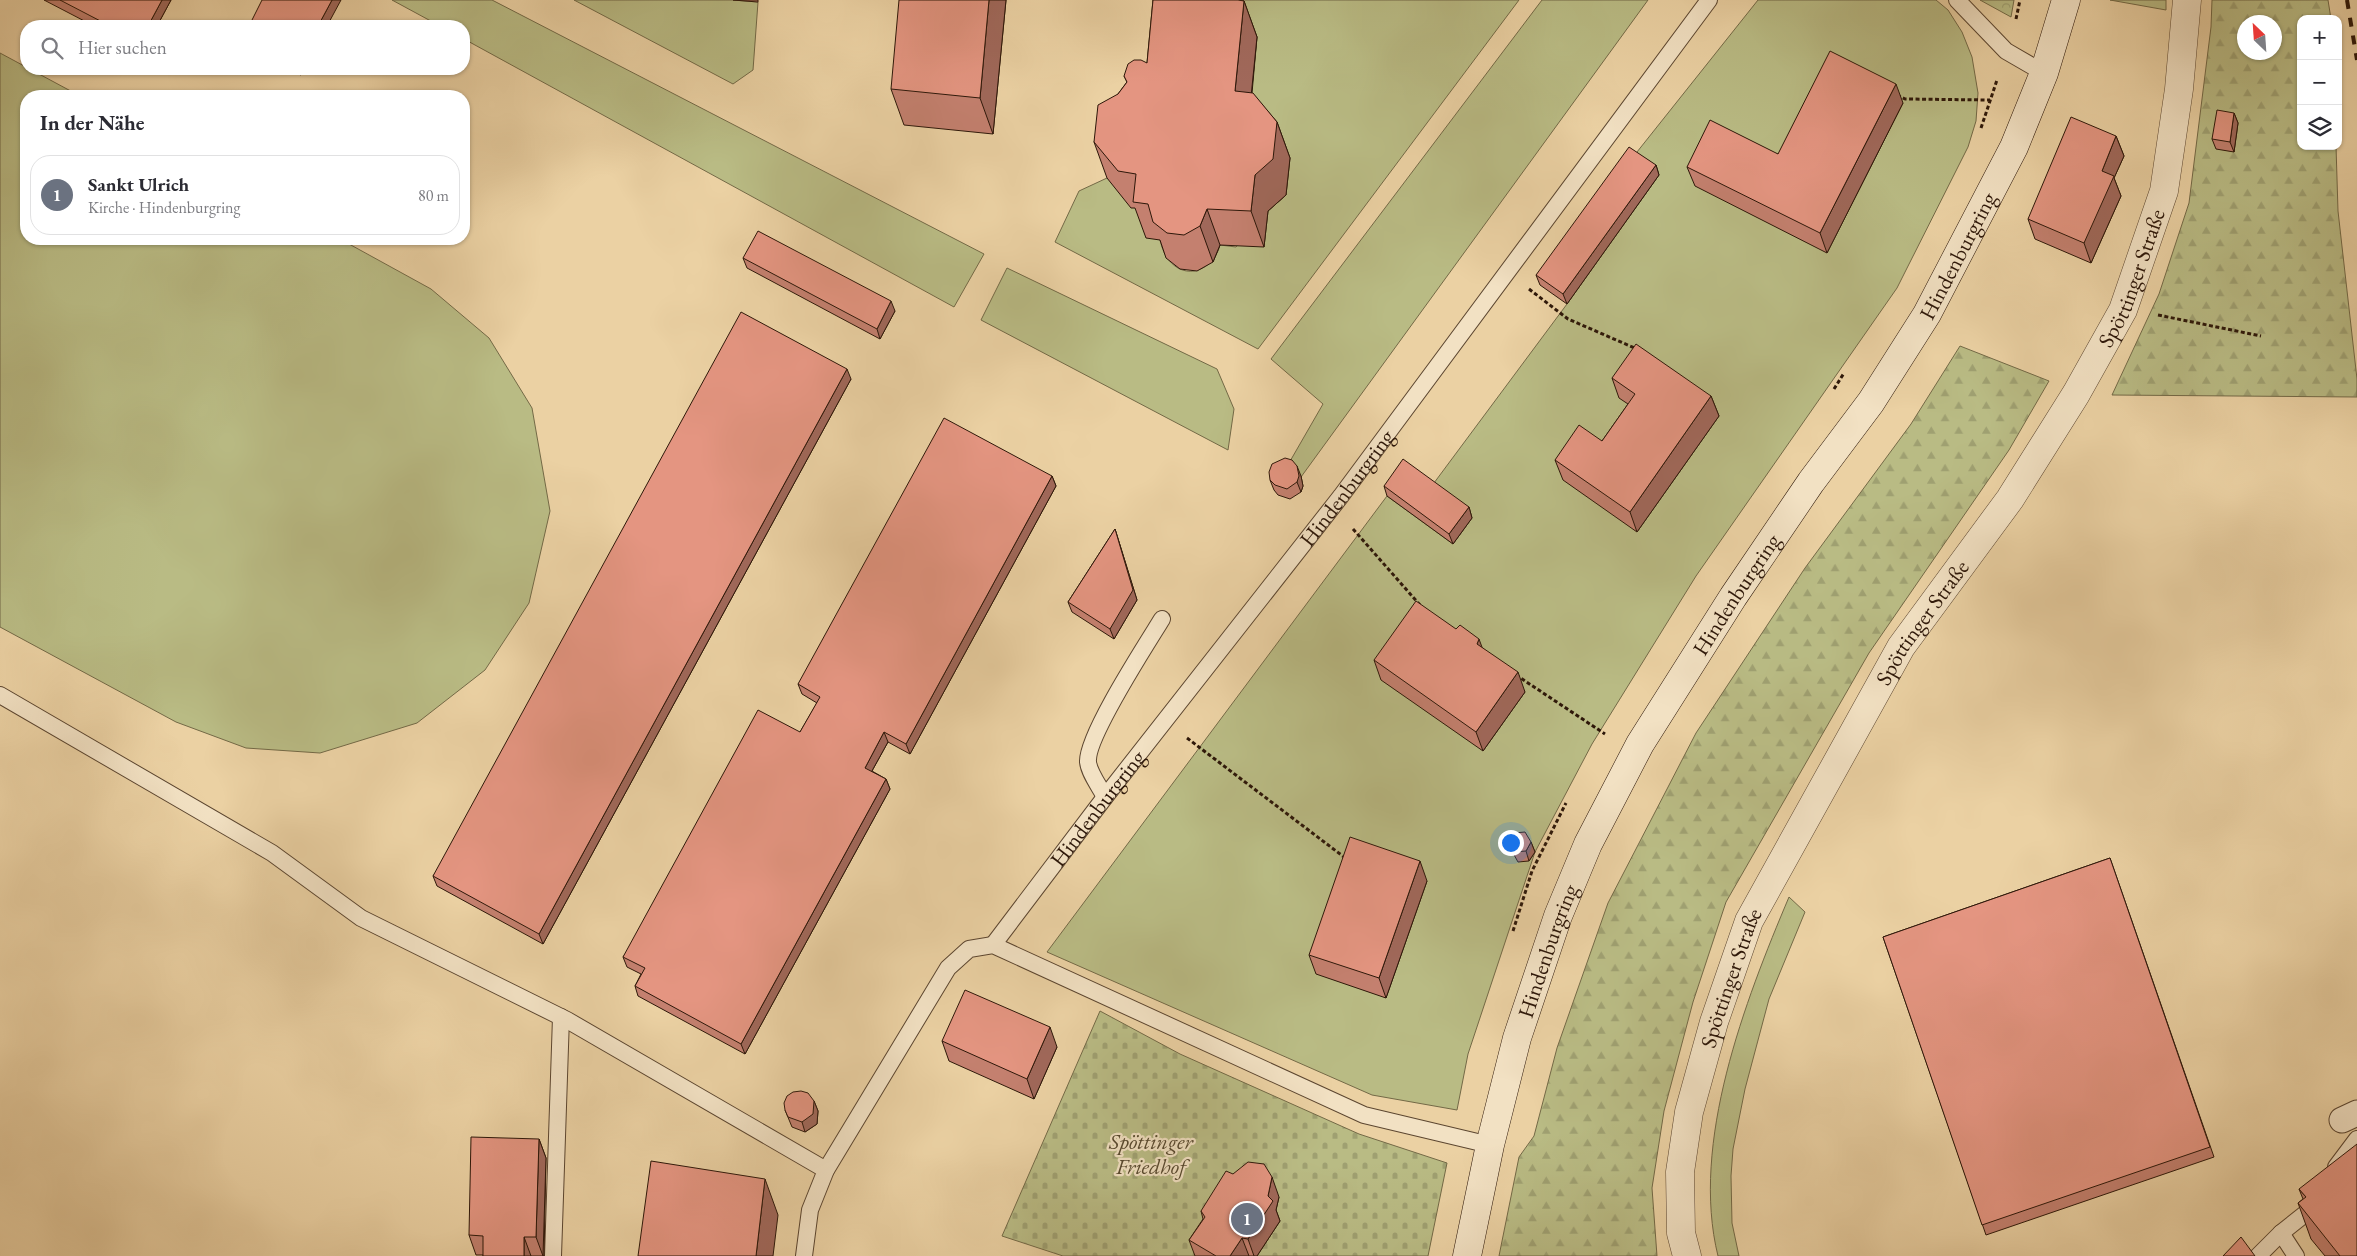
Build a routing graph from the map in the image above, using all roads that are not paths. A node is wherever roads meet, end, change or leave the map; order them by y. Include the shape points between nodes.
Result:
1 (1709, 0) edge
2 (1957, 0) edge
3 (2066, 0) edge
4 (2188, 0) edge
5 (2044, 73) junction
6 (1162, 619) dead end
7 (0, 695) edge
8 (1105, 797) junction
9 (993, 945) junction
10 (561, 1017) junction
11 (2352, 1124) edge
12 (1490, 1145) junction
13 (826, 1170) junction
14 (2281, 1233) junction
15 (554, 1256) edge
16 (804, 1256) edge
17 (1467, 1256) edge
18 (1687, 1256) edge
19 (2258, 1256) edge
20 (2296, 1256) edge

1 - 8 lane, Hindenburgring via 1333,506
2 - 5 lane via 2006,51
3 - 5 main road, Hindenburgring
4 - 18 main road, Spöttinger Straße via 2164,191 2124,310 2010,499 1901,647 1749,922 1714,1022 1689,1112 1680,1172 1681,1233
5 - 12 main road, Hindenburgring via 2014,147 1927,314 1871,402 1811,482 1733,597 1640,744 1588,844 1558,916 1517,1038
6 - 8 lane via 1089,749 1088,764
7 - 10 lane via 272,853 361,918
8 - 9 lane, Hindenburgring
9 - 12 lane via 1364,1115
9 - 13 lane via 969,949 948,968
10 - 13 lane
10 - 15 lane
11 - 14 lane via 2326,1187
12 - 17 main road, Hindenburgring
13 - 16 lane via 810,1210
14 - 19 lane
14 - 20 lane

